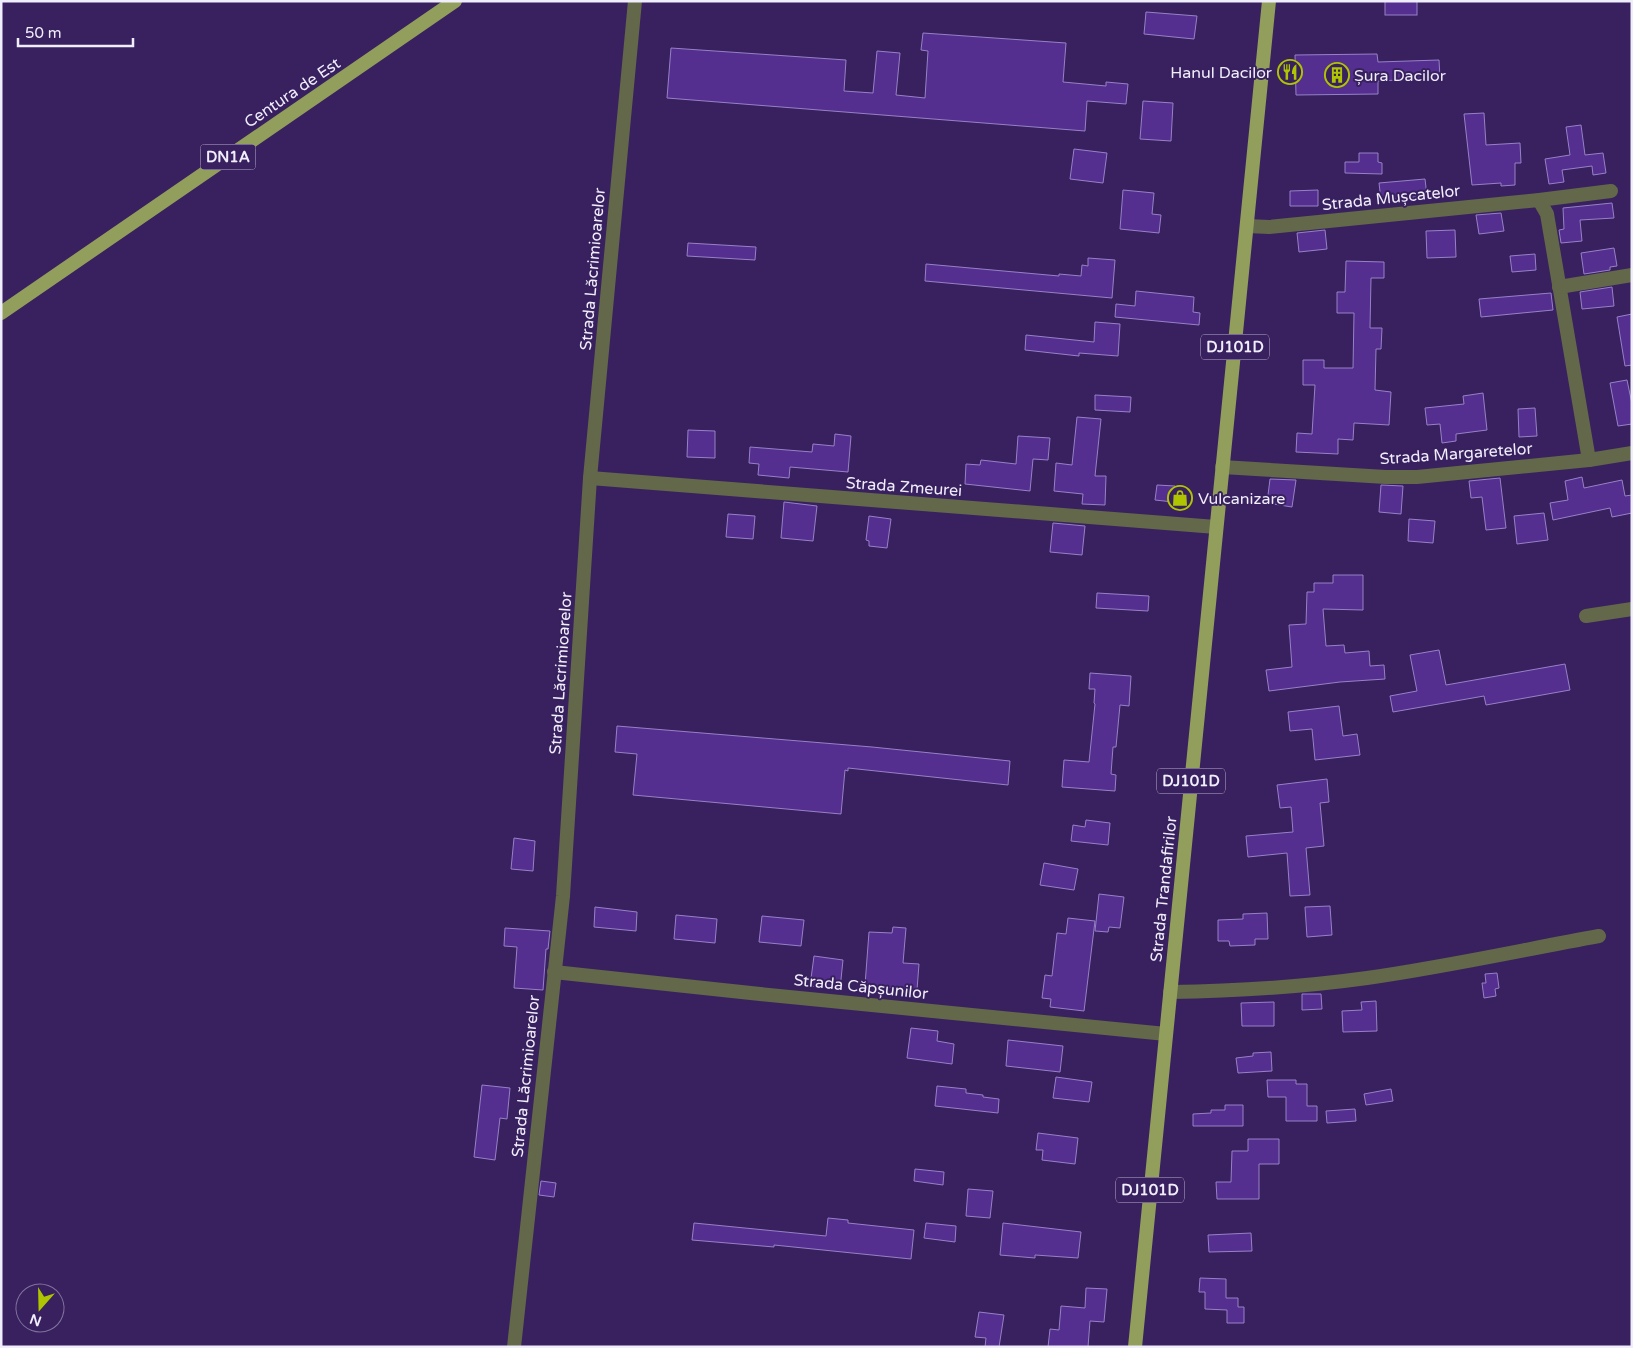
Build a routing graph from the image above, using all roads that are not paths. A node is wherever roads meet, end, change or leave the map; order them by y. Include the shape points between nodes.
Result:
1 (455, 1) edge
2 (634, 1) edge
3 (1269, 1) edge
4 (1611, 191) dead end
5 (1539, 200) junction
6 (1247, 226) junction
7 (1632, 275) edge
8 (1560, 287) junction
9 (1, 313) edge
10 (1632, 452) edge
11 (1589, 460) junction
12 (1222, 468) junction
13 (590, 478) junction
14 (1216, 528) junction
15 (1632, 609) edge
16 (1586, 616) dead end
17 (1599, 936) dead end
18 (554, 972) junction
19 (1170, 992) junction
20 (1166, 1034) junction
21 (514, 1347) edge
22 (1135, 1347) edge

1 - 9 main road, Centura de Est / DN1A
2 - 13 street, Strada Lăcrimioarelor
3 - 6 main road, DJ101D
4 - 5 street, Strada Mușcatelor
5 - 6 street, Strada Mușcatelor via 1269,227
5 - 8 street via 1547,214
6 - 12 main road, Strada Trandafirilor / DJ101D
7 - 8 street
8 - 11 street
10 - 11 street, Strada Margaretelor
11 - 12 street, Strada Margaretelor via 1386,478
12 - 14 main road, Strada Trandafirilor / DJ101D
13 - 14 street, Strada Zmeurei
13 - 18 street, Strada Lăcrimioarelor via 564,886
14 - 19 main road, Strada Trandafirilor / DJ101D
15 - 16 street
17 - 19 street via 1368,978 1246,990
18 - 20 street, Strada Căpșunilor
18 - 21 street, Strada Lăcrimioarelor
19 - 20 main road, Strada Trandafirilor / DJ101D
20 - 22 main road, Strada Trandafirilor / DJ101D

